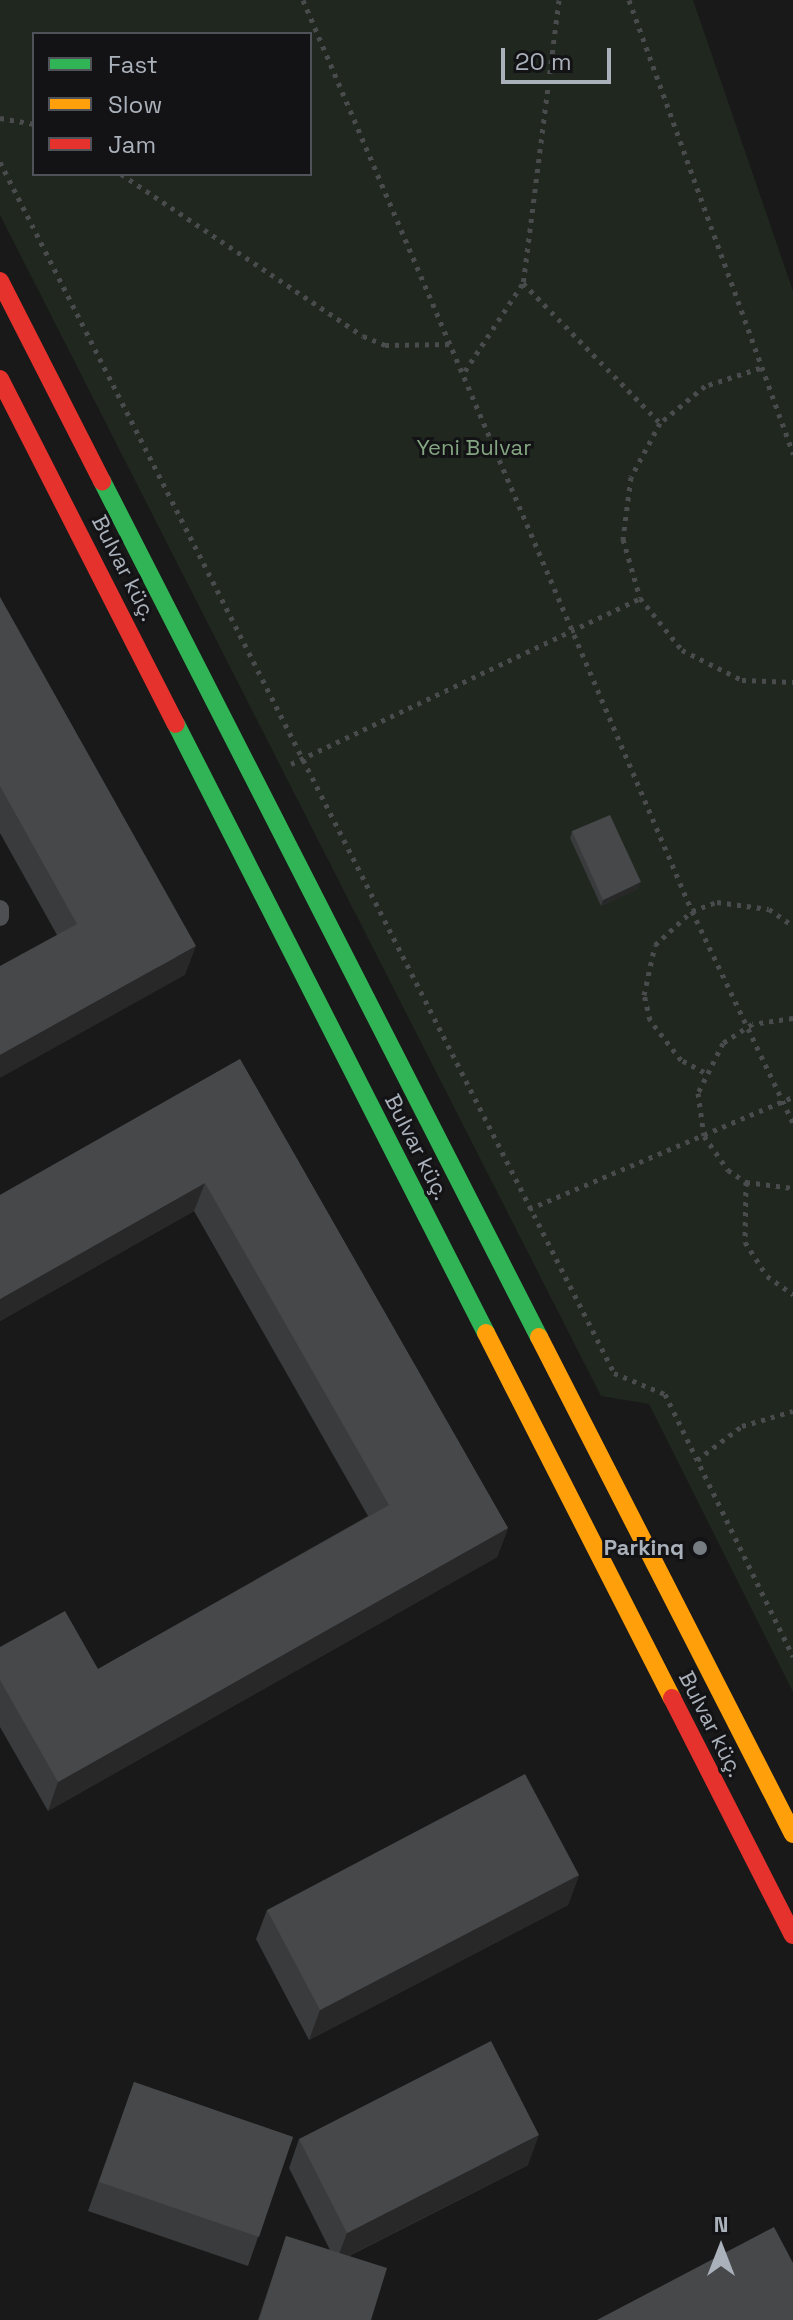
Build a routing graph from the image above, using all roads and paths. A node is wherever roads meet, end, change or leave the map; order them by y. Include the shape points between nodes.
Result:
1 (303, 0) edge
2 (559, 0) edge
3 (629, 0) edge
4 (0, 118) edge
5 (32, 124) edge
6 (0, 162) edge
7 (124, 176) edge
8 (0, 281) edge
9 (523, 283) junction
10 (454, 344) junction
11 (760, 368) junction
12 (465, 371) junction
13 (0, 379) edge
14 (660, 423) junction
15 (793, 454) edge
16 (640, 598) junction
17 (574, 630) junction
18 (793, 682) edge
19 (302, 759) junction
20 (280, 770) dead end
21 (0, 909) edge
22 (692, 911) junction
23 (0, 917) edge
24 (793, 926) edge
25 (793, 1018) edge
26 (752, 1024) junction
27 (704, 1072) junction
28 (793, 1097) edge
29 (785, 1100) junction
30 (793, 1123) edge
31 (704, 1136) junction
32 (746, 1182) junction
33 (793, 1188) edge
34 (524, 1212) dead end
35 (793, 1294) edge
36 (553, 1364) junction
37 (510, 1386) junction
38 (793, 1411) edge
39 (697, 1460) junction
40 (793, 1656) edge
41 (793, 1834) edge
42 (793, 1935) edge

1 - 10 path
2 - 9 path
3 - 11 path
4 - 5 path
6 - 19 path
7 - 10 path via 363,336 385,345
8 - 36 street, Bulvar küç.
9 - 12 path
9 - 14 path
10 - 12 path
11 - 14 path via 705,386
11 - 15 path
12 - 17 path
13 - 37 street, Bulvar küç.
14 - 16 path via 631,477 623,539
16 - 17 path
16 - 18 path via 682,650 742,680
17 - 19 path
17 - 22 path
19 - 20 path
19 - 39 path via 614,1373 665,1394
21 - 23 lane
22 - 24 path via 743,902
22 - 26 path
22 - 27 path via 655,945 644,995 662,1042
25 - 26 path
26 - 27 path via 723,1043
26 - 29 path
27 - 31 path via 698,1115
28 - 29 path
29 - 30 path
29 - 31 path
31 - 32 path
31 - 34 path
32 - 33 path
32 - 35 path via 745,1242 767,1276
36 - 37 street
36 - 41 street, Bulvar küç.
37 - 42 street, Bulvar küç.
38 - 39 path via 742,1426
39 - 40 path

